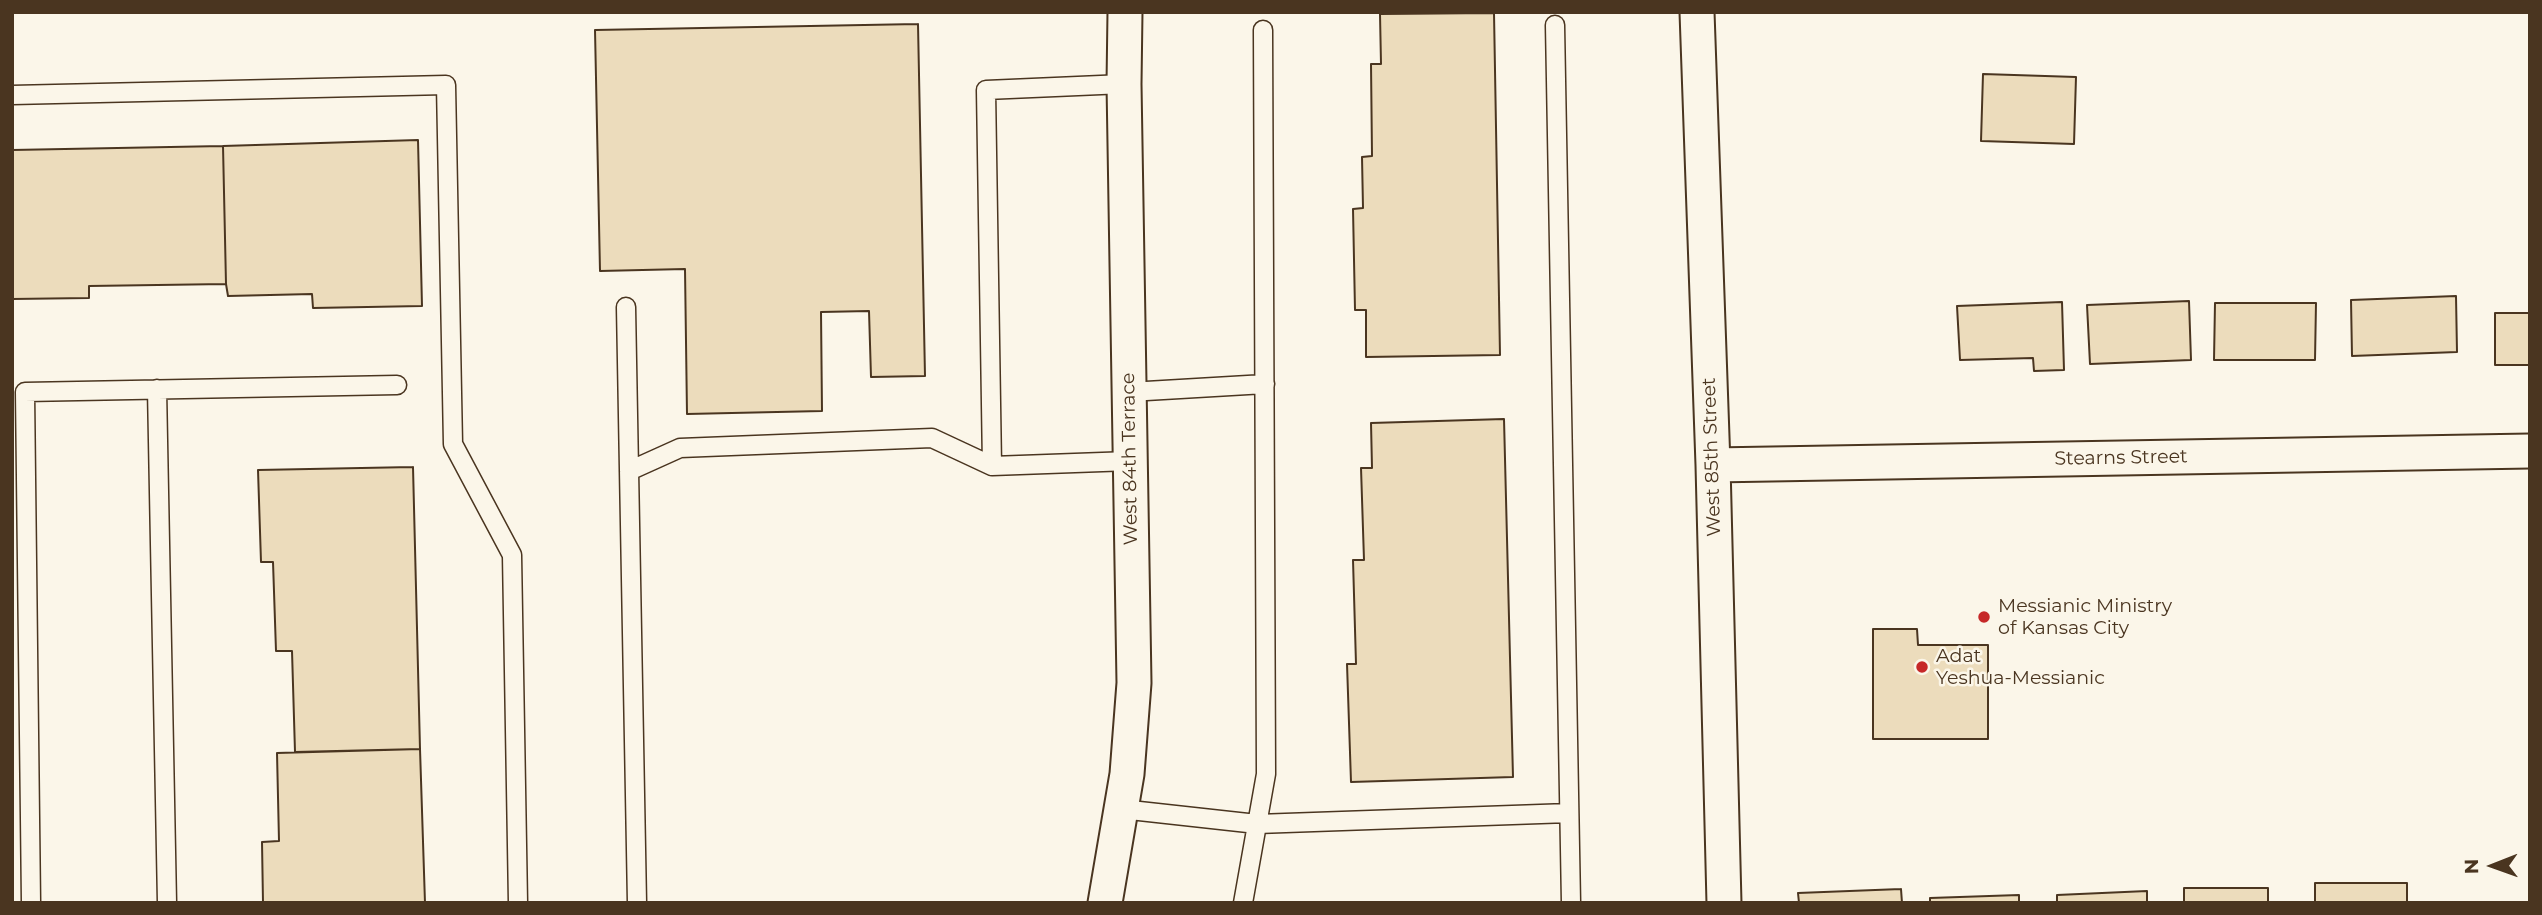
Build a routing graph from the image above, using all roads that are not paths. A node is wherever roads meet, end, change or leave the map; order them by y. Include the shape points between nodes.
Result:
1 (1125, 12) edge
2 (1697, 12) edge
3 (1555, 25) dead end
4 (1263, 30) dead end
5 (1124, 84) junction
6 (12, 95) edge
7 (626, 307) dead end
8 (1265, 384) junction
9 (397, 385) dead end
10 (157, 389) junction
11 (1129, 392) junction
12 (2530, 452) edge
13 (1130, 461) junction
14 (1713, 465) junction
15 (992, 466) junction
16 (629, 471) junction
17 (1121, 809) junction
18 (1569, 813) junction
19 (1257, 824) junction
20 (31, 903) edge
21 (167, 903) edge
22 (519, 903) edge
23 (638, 903) edge
24 (1105, 903) edge
25 (1243, 903) edge
26 (1571, 903) edge
27 (1724, 903) edge

1 - 5 street, West 84th Terrace
2 - 14 street, West 85th Street
3 - 18 lane
4 - 8 lane
5 - 11 street, West 84th Terrace
5 - 15 lane via 986,90
6 - 22 lane via 446,85 453,444 512,555
7 - 16 lane
8 - 11 lane
8 - 19 lane via 1266,774
9 - 10 lane
10 - 20 lane via 25,392
10 - 21 lane
11 - 13 street, West 84th Terrace
12 - 14 street, Stearns Street
13 - 15 lane
13 - 17 street, West 84th Terrace via 1134,683
14 - 27 street, West 85th Street
15 - 16 lane via 932,438 680,448
16 - 23 lane
17 - 19 lane
17 - 24 street, West 84th Terrace
18 - 19 lane
18 - 26 lane
19 - 25 lane

